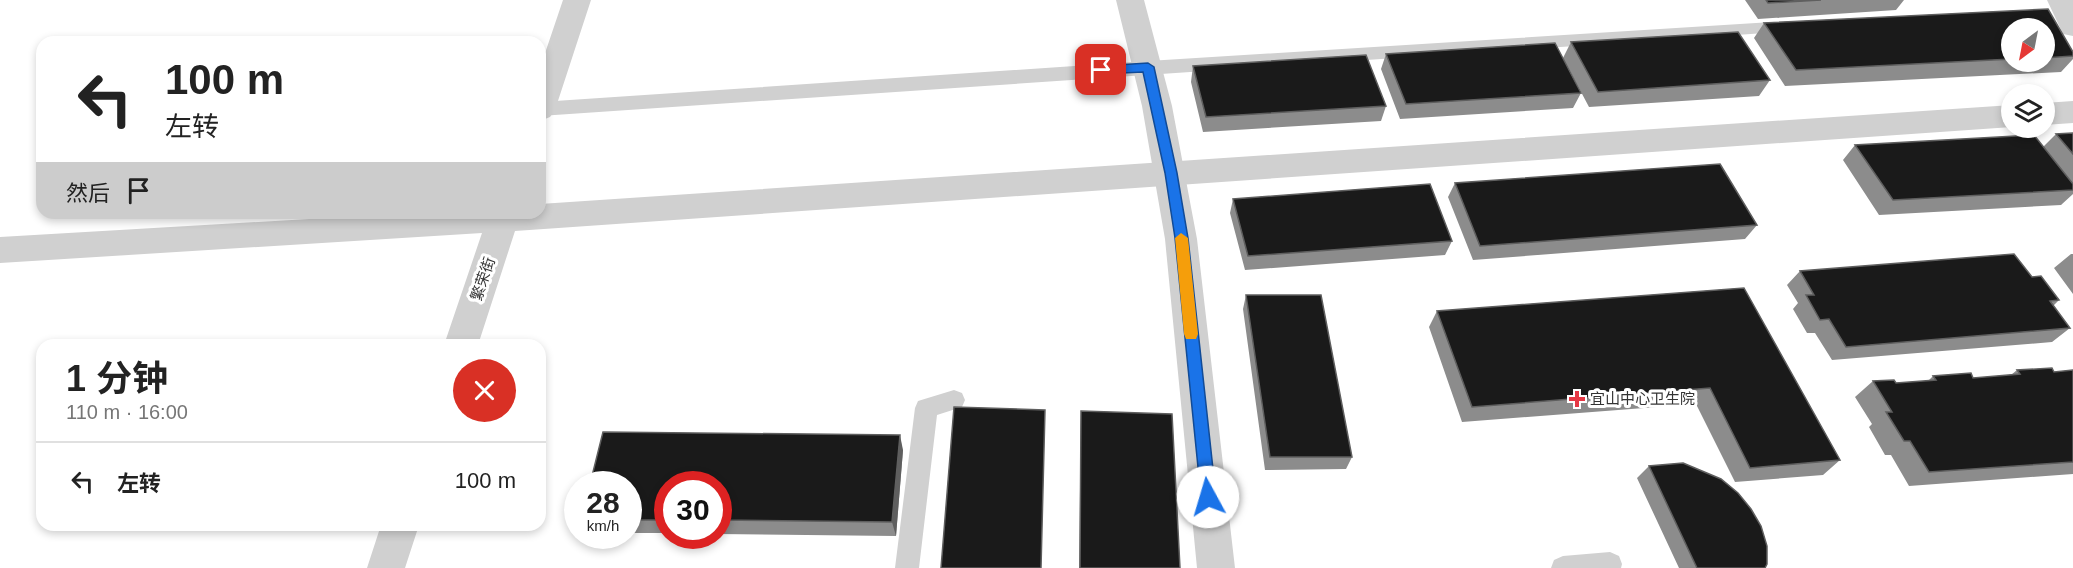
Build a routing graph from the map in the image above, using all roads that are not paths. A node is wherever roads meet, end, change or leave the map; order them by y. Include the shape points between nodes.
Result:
1 (577, 0) edge
2 (1130, 0) edge
3 (1803, 26) edge
4 (1148, 67) junction
5 (546, 91) edge
6 (546, 109) edge
7 (2073, 112) edge
8 (2055, 113) edge
9 (2001, 117) edge
10 (1171, 173) junction
11 (546, 213) edge
12 (460, 219) edge
13 (503, 219) edge
14 (0, 250) edge
15 (463, 339) edge
16 (954, 400) dead end
17 (398, 531) edge
18 (1610, 564) dead end
19 (386, 568) edge
20 (907, 568) edge
21 (1216, 568) edge
22 (1563, 568) edge

1 - 5 street
2 - 4 street
3 - 4 lane
4 - 6 lane
4 - 10 street
7 - 8 street
9 - 10 street
10 - 11 street
10 - 21 street
12 - 14 street
13 - 15 street, 繁荣街
16 - 20 lane via 926,408
17 - 19 street
18 - 22 lane

